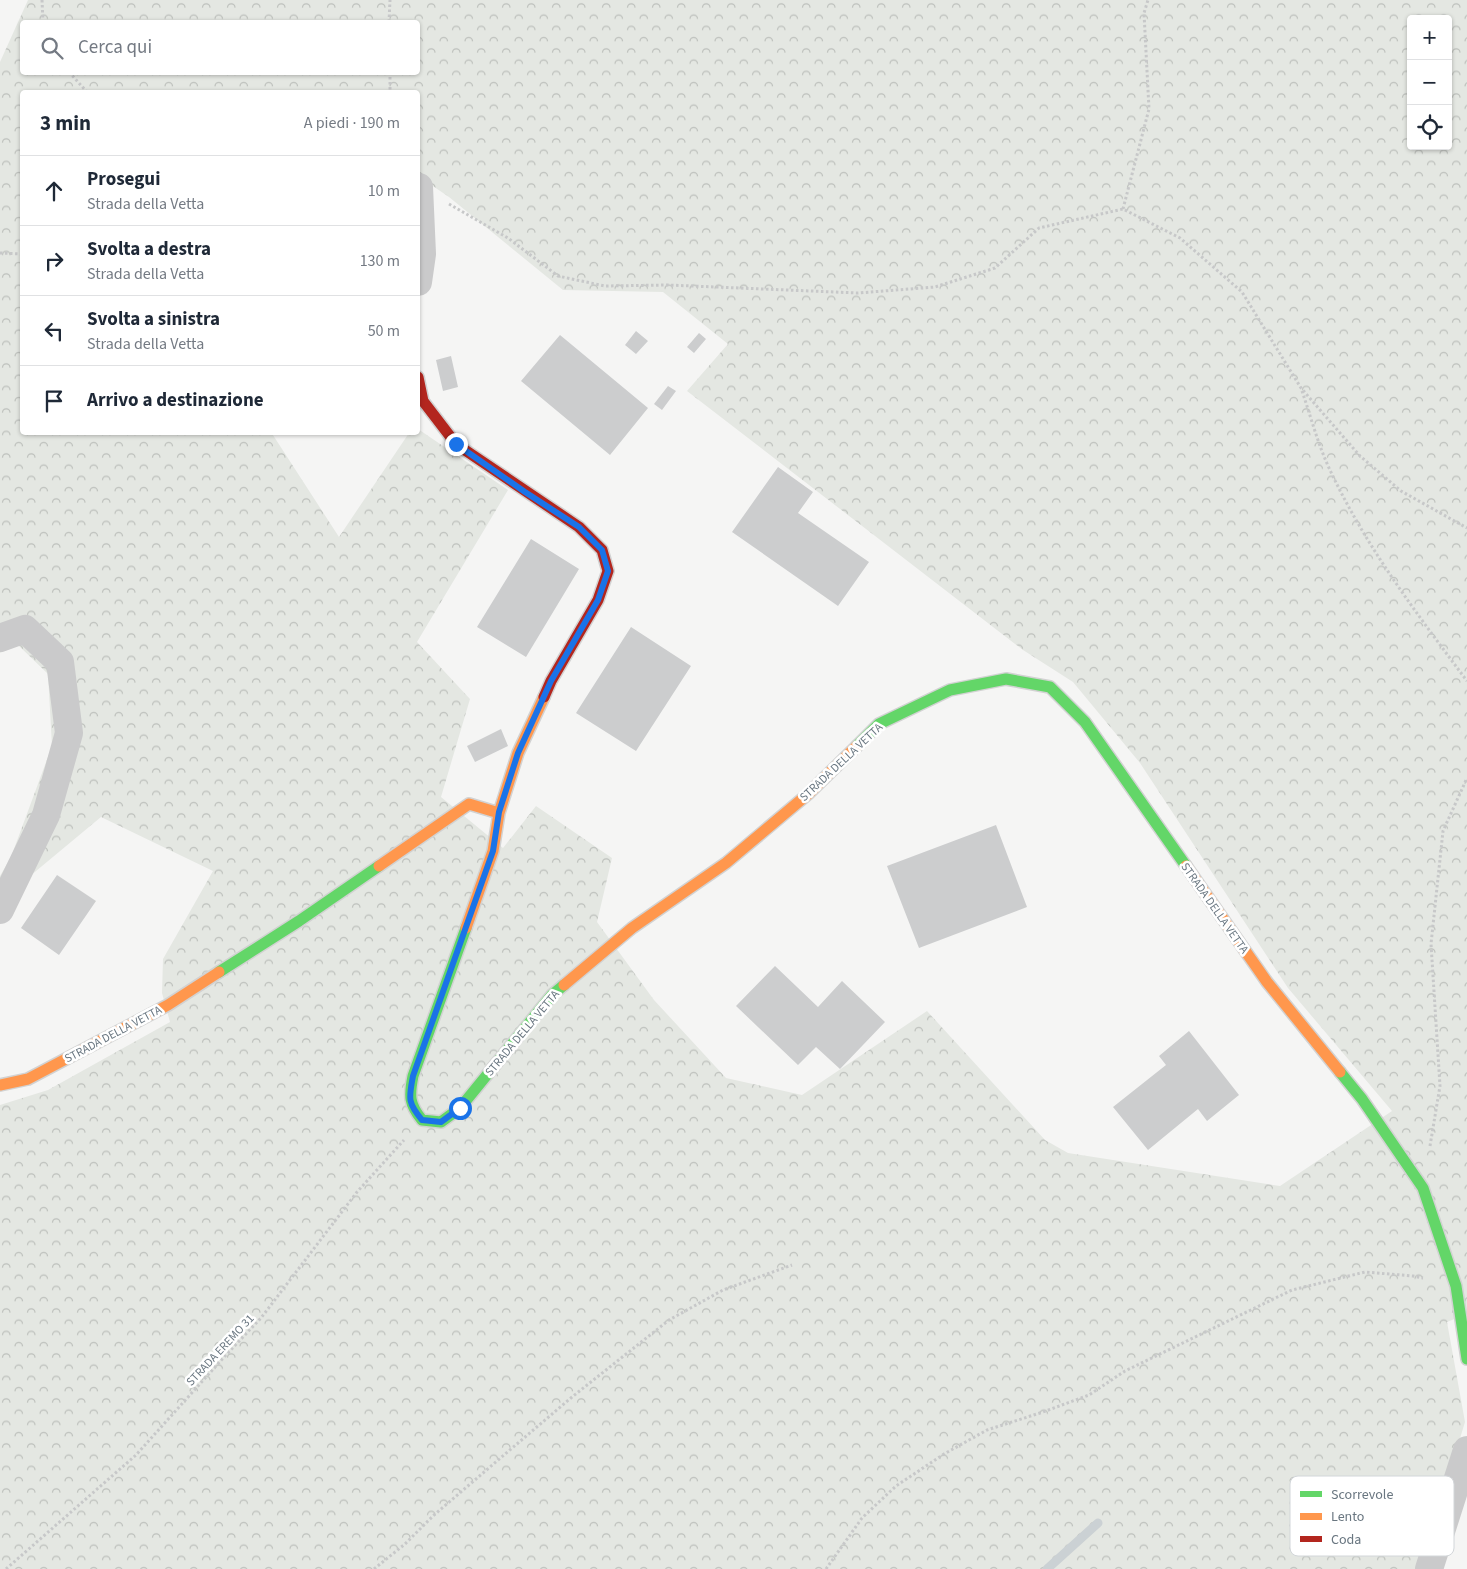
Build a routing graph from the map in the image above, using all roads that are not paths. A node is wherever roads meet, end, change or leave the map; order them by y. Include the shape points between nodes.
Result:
1 (420, 209) edge
2 (420, 268) edge
3 (420, 388) edge
4 (0, 638) edge
5 (499, 812) junction
6 (0, 910) edge
7 (0, 1085) edge
8 (1465, 1336) edge
9 (1467, 1359) edge
10 (1467, 1450) edge
11 (1454, 1491) edge
12 (1433, 1556) edge
13 (1429, 1569) edge

1 - 2 street
3 - 5 street via 423,402 456,444 579,527 602,550 608,571 598,600 551,681 518,753
4 - 6 street via 25,629 60,662 69,732 46,815
5 - 7 street, STRADA DELLA VETTA via 469,804 300,921 168,1004 28,1079
5 - 8 street, STRADA DELLA VETTA via 493,851 413,1076 411,1107 422,1120 441,1122 460,1108 552,995 632,928 726,862 808,794 879,724 950,690 1006,679 1050,687 1085,722 1267,982 1362,1099 1423,1188 1456,1286
8 - 9 street, STRADA DELLA VETTA
10 - 11 street
12 - 13 street

